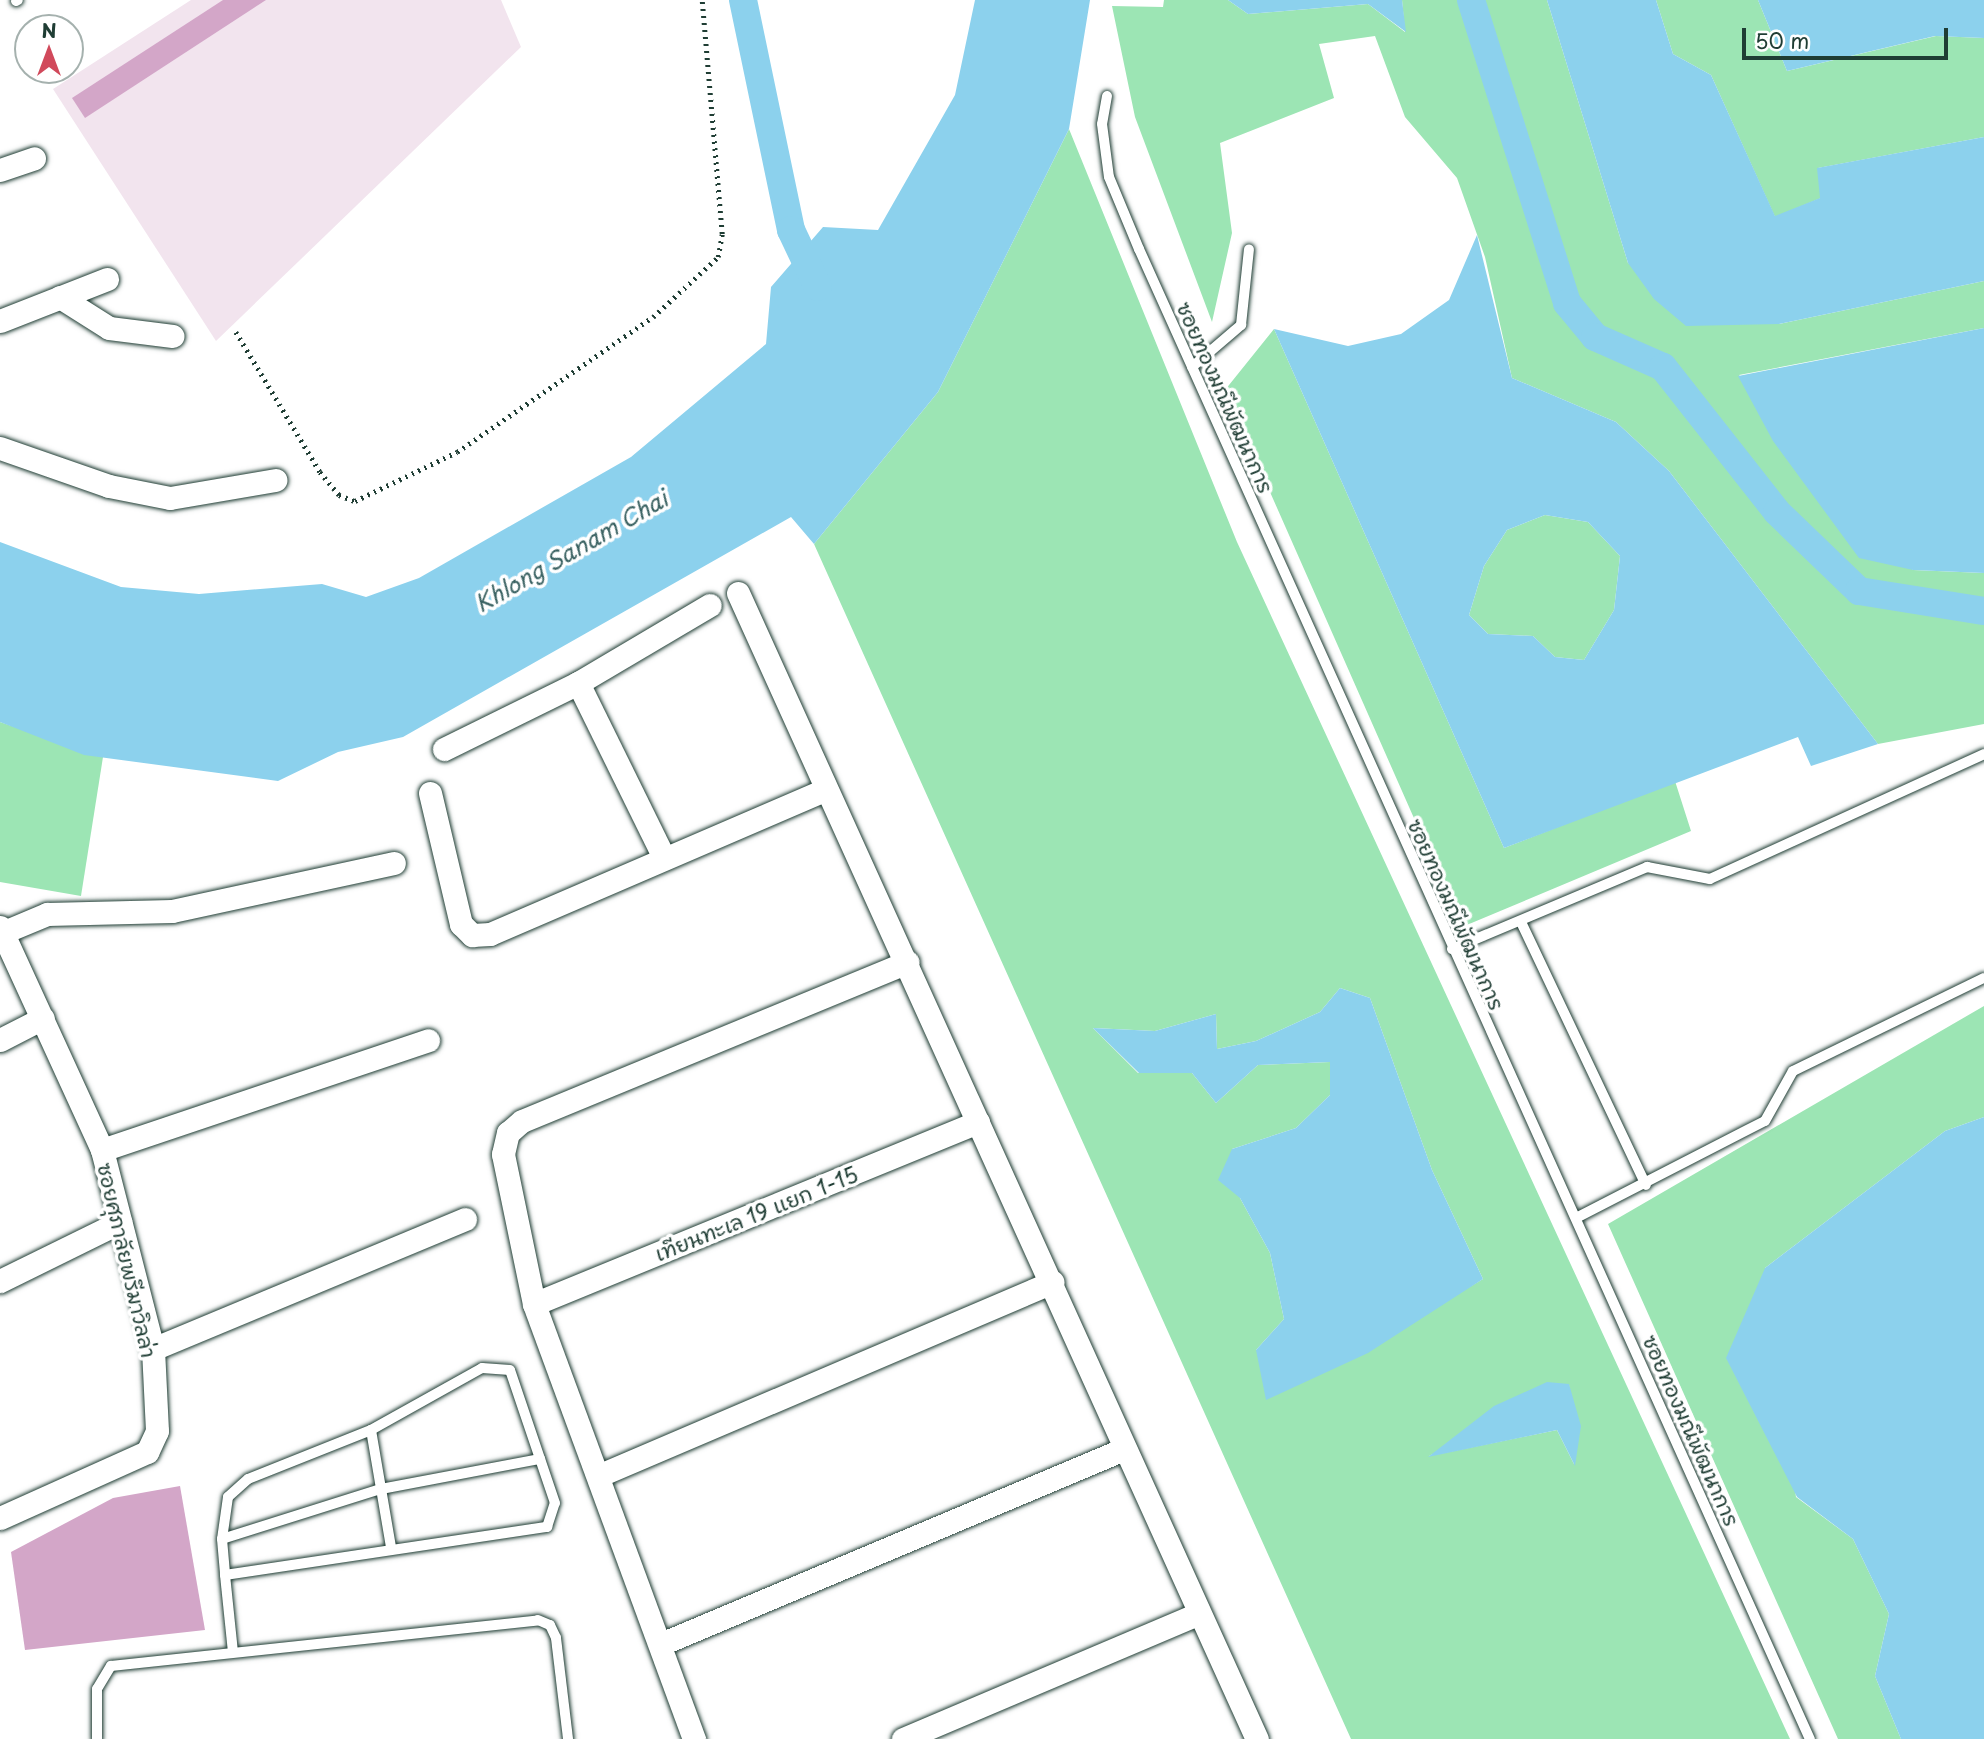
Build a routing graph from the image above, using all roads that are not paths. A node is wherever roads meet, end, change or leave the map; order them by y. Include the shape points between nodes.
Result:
1 (1107, 96) dead end
2 (34, 158) dead end
3 (0, 170) edge
4 (1250, 249) dead end
5 (107, 279) dead end
6 (60, 297) junction
7 (0, 321) edge
8 (172, 336) dead end
9 (1192, 367) junction
10 (0, 448) edge
11 (275, 480) dead end
12 (738, 593) dead end
13 (709, 605) dead end
14 (578, 682) junction
15 (444, 749) dead end
16 (1984, 754) edge
17 (826, 789) junction
18 (430, 793) dead end
19 (664, 858) junction
20 (394, 863) dead end
21 (1521, 922) junction
22 (2, 930) edge
23 (1452, 949) junction
24 (907, 962) junction
25 (1984, 978) edge
26 (43, 1018) junction
27 (0, 1040) edge
28 (428, 1040) dead end
29 (978, 1122) junction
30 (102, 1150) junction
31 (1646, 1185) junction
32 (1576, 1218) junction
33 (465, 1219) dead end
34 (120, 1222) junction
35 (0, 1281) edge
36 (1054, 1282) junction
37 (534, 1304) junction
38 (153, 1349) junction
39 (371, 1430) junction
40 (1124, 1449) junction
41 (540, 1459) junction
42 (600, 1475) junction
43 (381, 1489) junction
44 (0, 1518) edge
45 (222, 1539) junction
46 (391, 1547) junction
47 (225, 1575) junction
48 (1198, 1614) junction
49 (660, 1644) junction
50 (233, 1652) junction
51 (97, 1739) edge
52 (568, 1739) edge
53 (694, 1739) edge
54 (903, 1739) edge
55 (1256, 1739) edge
56 (1810, 1739) edge

1 - 9 lane, ซอยทองมณีพัฒนาการ via 1102,124 1109,177
2 - 3 street
4 - 9 lane via 1241,325
5 - 6 street
6 - 7 street
6 - 8 street via 108,328
9 - 23 lane, ซอยทองมณีพัฒนาการ
10 - 11 street via 108,486 170,498
12 - 17 street
13 - 14 street
14 - 15 street
14 - 19 street
16 - 21 lane via 1710,879 1647,867
17 - 19 street
17 - 24 street
18 - 19 street via 460,924 472,935 490,934
20 - 22 street via 172,911 47,914
21 - 23 lane
21 - 31 lane
22 - 26 street, ซอยศุภาลัยพรีมาวิลล่า
23 - 32 lane, ซอยทองมณีพัฒนาการ
24 - 29 street
24 - 37 street via 522,1121 508,1133 503,1154
25 - 31 lane via 1793,1071 1765,1121
26 - 27 street
26 - 30 street, ซอยศุภาลัยพรีมาวิลล่า
28 - 30 street
29 - 36 street
29 - 37 street, เทียนทะเล 19 แยก 1-15
30 - 34 street, ซอยศุภาลัยพรีมาวิลล่า
31 - 32 lane
32 - 56 lane, ซอยทองมณีพัฒนาการ
33 - 38 street
34 - 35 street
34 - 38 street, ซอยศุภาลัยพรีมาวิลล่า
36 - 40 street
36 - 42 street
37 - 42 street
38 - 44 street, ซอยศุภาลัยพรีมาวิลล่า via 157,1431 147,1452
39 - 41 lane via 482,1368 499,1366 521,1389
39 - 43 lane
39 - 45 lane via 248,1479 228,1497
40 - 48 street
40 - 49 street
41 - 43 lane
41 - 46 lane via 555,1503 547,1527 530,1534
42 - 49 street
43 - 45 lane
43 - 46 lane
45 - 47 lane
46 - 47 lane
47 - 50 lane
48 - 54 street
48 - 55 street
49 - 53 street
50 - 51 lane via 111,1666 97,1689
50 - 52 lane via 538,1620 550,1625 556,1638

